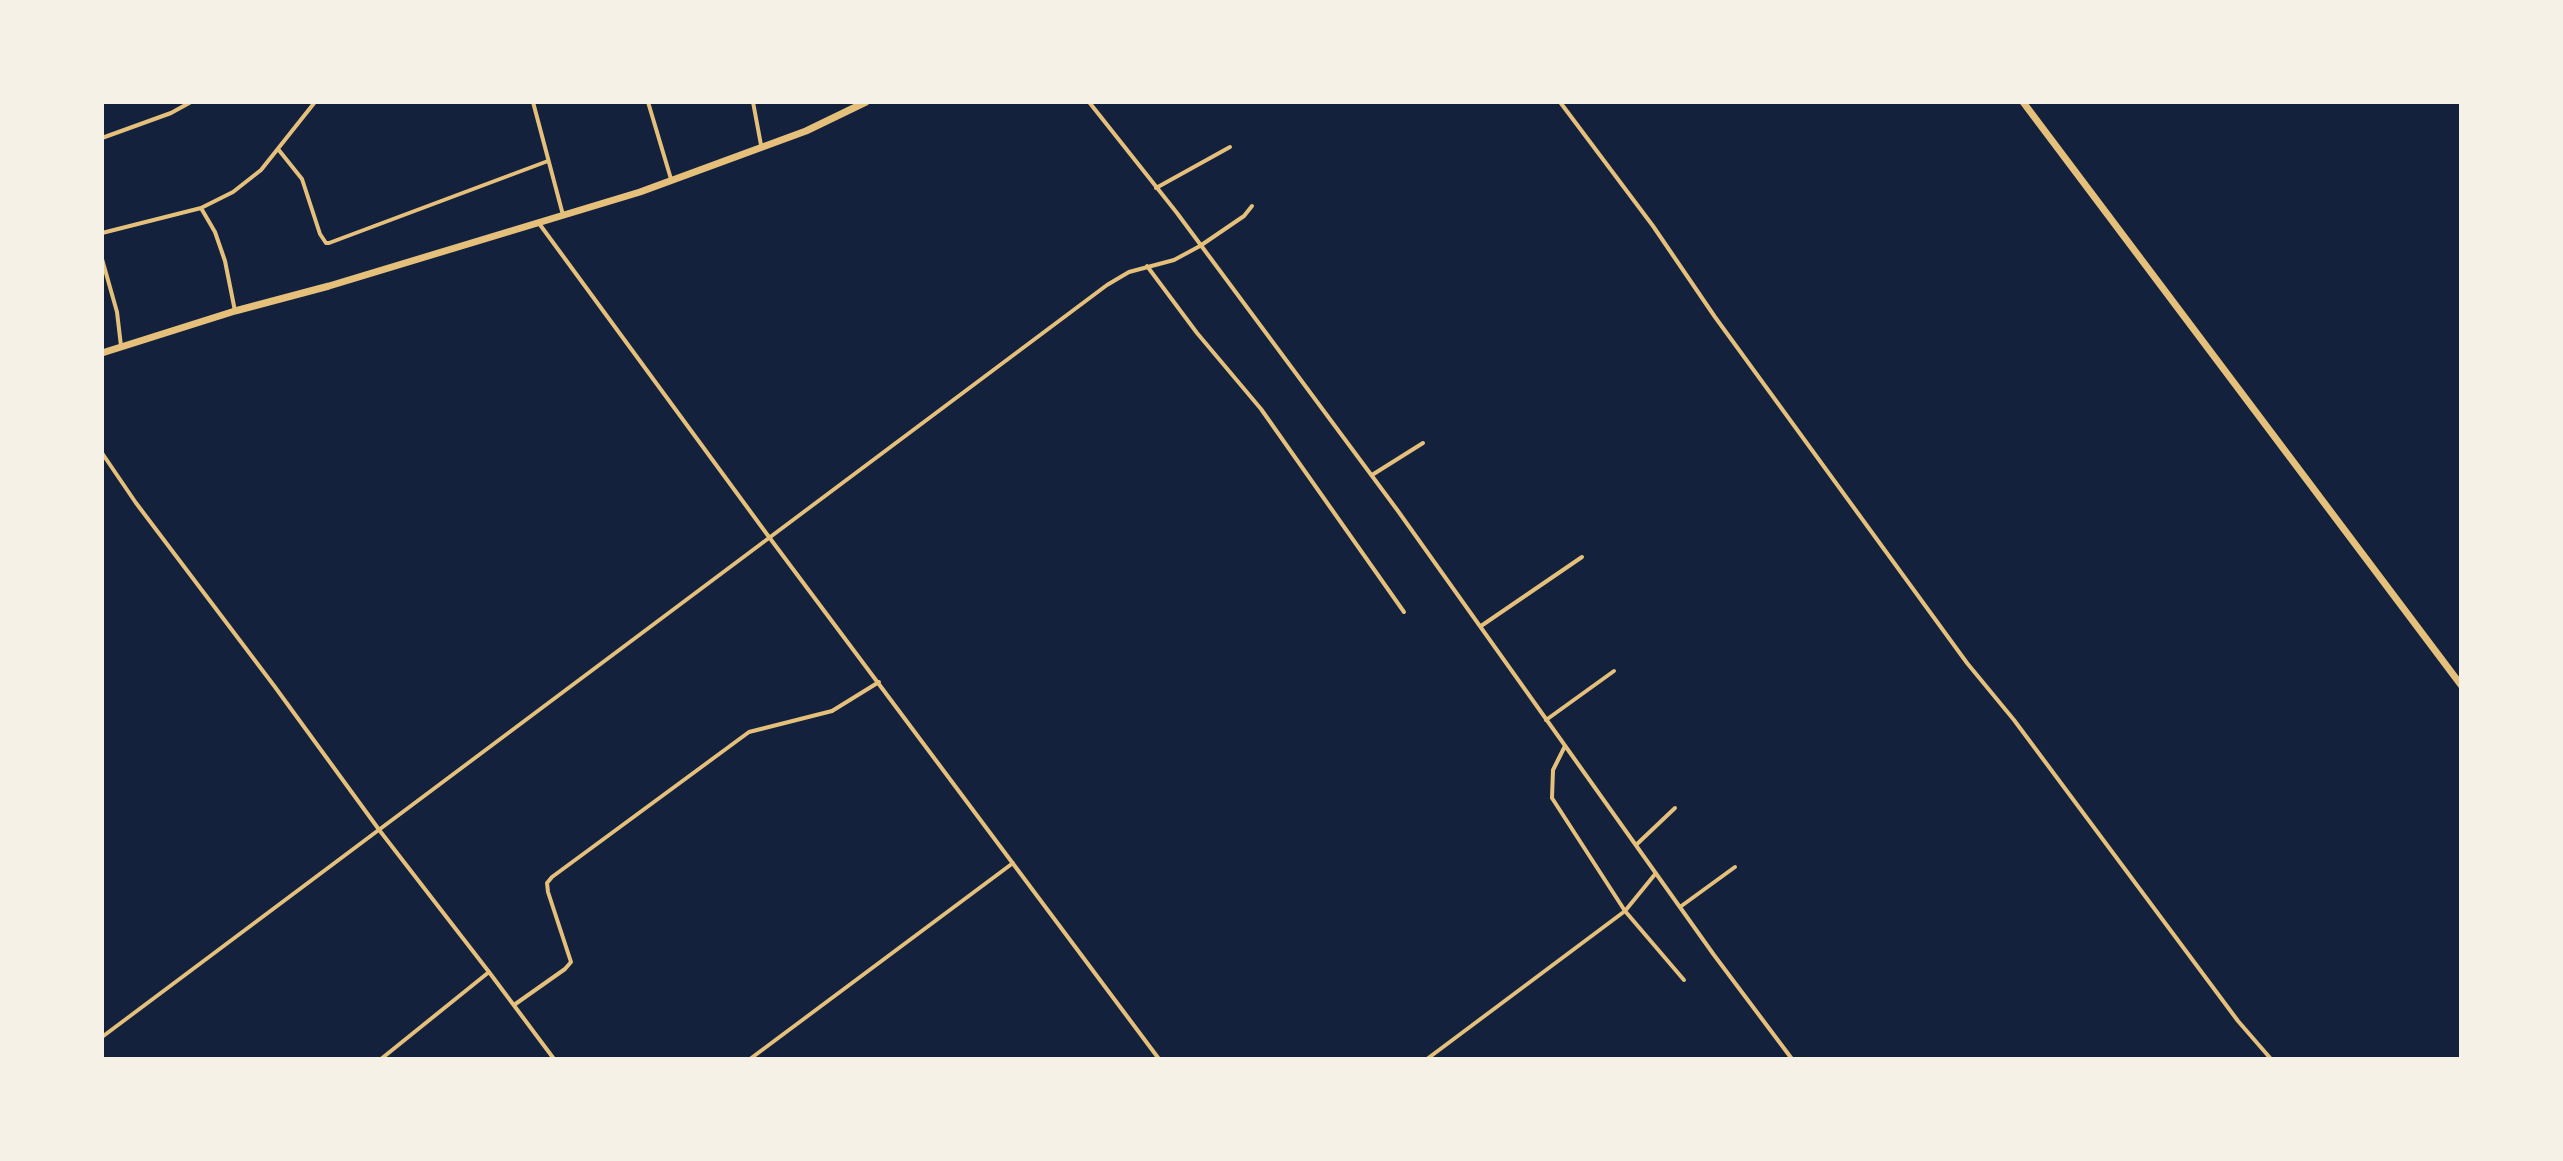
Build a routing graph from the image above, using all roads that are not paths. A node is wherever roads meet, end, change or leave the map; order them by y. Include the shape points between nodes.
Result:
1 (191, 102) edge
2 (315, 102) edge
3 (533, 102) edge
4 (648, 102) edge
5 (753, 102) edge
6 (866, 102) edge
7 (1089, 102) edge
8 (1560, 102) edge
9 (2023, 102) edge
10 (102, 138) edge
11 (1230, 147) dead end
12 (762, 148) junction
13 (278, 149) junction
14 (548, 161) junction
15 (672, 181) junction
16 (1156, 188) junction
17 (1252, 206) dead end
18 (201, 208) junction
19 (563, 215) junction
20 (538, 222) junction
21 (102, 233) edge
22 (1200, 246) junction
23 (102, 259) edge
24 (1147, 266) junction
25 (235, 311) junction
26 (121, 347) junction
27 (102, 353) edge
28 (1423, 443) dead end
29 (102, 453) edge
30 (1372, 475) junction
31 (769, 537) junction
32 (1582, 557) dead end
33 (1404, 612) dead end
34 (1481, 626) junction
35 (1614, 671) dead end
36 (879, 682) junction
37 (2461, 685) edge
38 (1546, 720) junction
39 (1565, 746) junction
40 (1675, 808) dead end
41 (380, 831) junction
42 (1636, 845) junction
43 (1013, 863) junction
44 (1735, 867) dead end
45 (1656, 873) junction
46 (1680, 907) junction
47 (1625, 911) junction
48 (489, 972) junction
49 (1684, 980) dead end
50 (514, 1005) junction
51 (102, 1037) edge
52 (381, 1059) edge
53 (554, 1059) edge
54 (750, 1059) edge
55 (1159, 1059) edge
56 (1427, 1059) edge
57 (1792, 1059) edge
58 (2271, 1059) edge

1 - 10 street
2 - 13 street
3 - 14 street
4 - 15 street
5 - 12 street
6 - 12 highway
7 - 16 street
8 - 58 street via 1967,663
9 - 37 highway
11 - 16 street
12 - 15 highway
13 - 14 street via 302,179 320,234 329,243
13 - 18 street via 233,192
14 - 19 street
15 - 19 highway
16 - 22 street
17 - 22 street
18 - 21 street
18 - 25 street via 225,261
19 - 20 highway
20 - 25 highway
20 - 31 street
22 - 24 street
22 - 30 street
23 - 26 street
24 - 31 street via 1107,285
24 - 33 street via 1261,409
25 - 26 highway
26 - 27 highway
28 - 30 street
29 - 41 street
30 - 34 street
31 - 36 street
31 - 41 street
32 - 34 street
34 - 38 street
35 - 38 street
36 - 43 street
36 - 50 street via 832,711 749,732 552,877 548,892 571,962
38 - 39 street
39 - 42 street
39 - 47 street via 1553,770 1552,798
40 - 42 street
41 - 48 street
41 - 51 street
42 - 45 street
43 - 54 street
43 - 55 street
44 - 46 street
45 - 46 street
45 - 47 street
46 - 57 street
47 - 49 street
47 - 56 street
48 - 50 street
48 - 52 street
50 - 53 street

